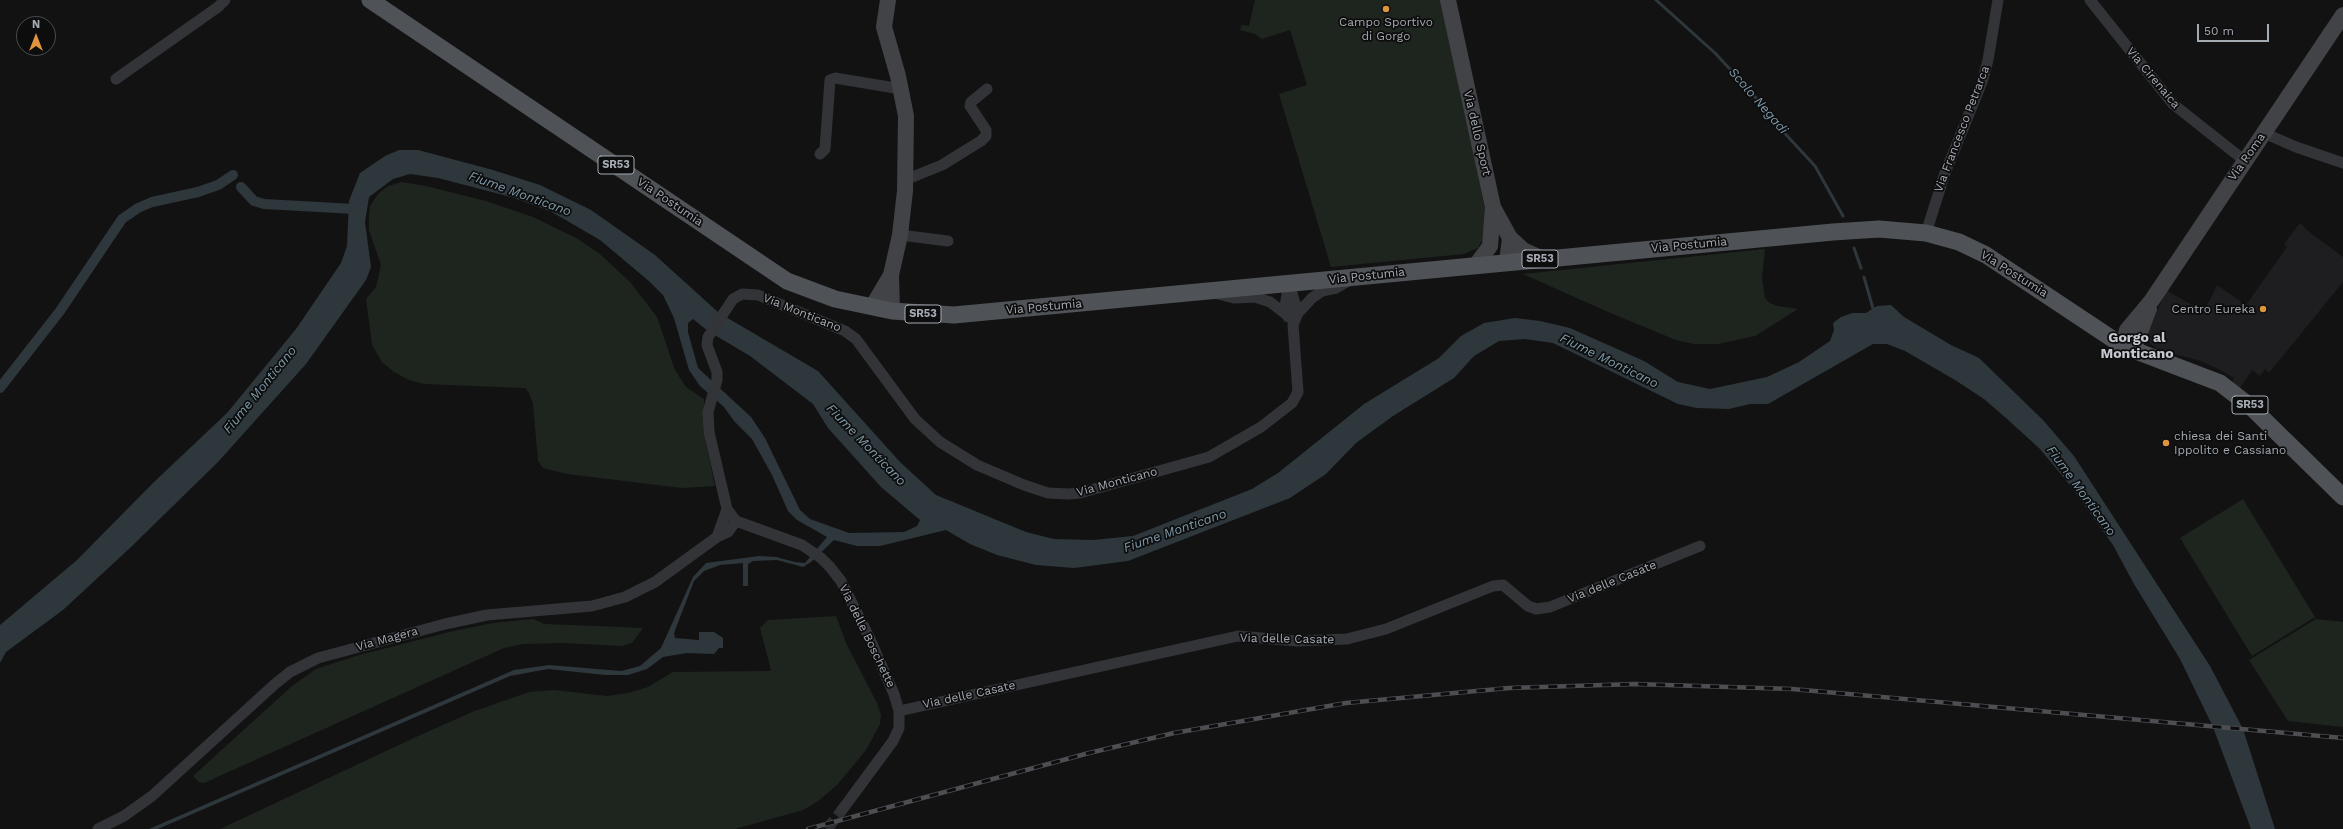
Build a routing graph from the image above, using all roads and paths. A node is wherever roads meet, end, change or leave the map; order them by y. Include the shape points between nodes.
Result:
1 (225, 0) edge
2 (370, 0) edge
3 (887, 0) edge
4 (1448, 0) edge
5 (1998, 0) edge
6 (2090, 0) edge
7 (2343, 15) edge
8 (116, 79) dead end
9 (986, 89) dead end
10 (901, 90) junction
11 (2264, 134) junction
12 (820, 154) dead end
13 (2245, 161) junction
14 (2343, 163) edge
15 (905, 180) junction
16 (1493, 207) junction
17 (1493, 231) junction
18 (1926, 233) junction
19 (900, 235) junction
20 (1510, 238) junction
21 (948, 241) dead end
22 (1543, 259) junction
23 (1505, 262) junction
24 (1476, 265) junction
25 (1355, 277) junction
26 (1289, 284) junction
27 (1206, 292) junction
28 (2152, 300) junction
29 (883, 309) junction
30 (1292, 314) junction
31 (2127, 330) junction
32 (2099, 331) junction
33 (2128, 348) junction
34 (2343, 497) edge
35 (727, 509) junction
36 (736, 521) junction
37 (752, 528) junction
38 (728, 532) junction
39 (717, 537) junction
40 (1700, 546) dead end
41 (899, 711) junction
42 (842, 810) tunnel mouth
43 (98, 829) edge

1 - 8 street via 218,8
2 - 29 main road, Via Postumia / SR53 via 787,281 835,299
3 - 10 street via 884,27
4 - 16 street, Via dello Sport
5 - 18 street, Via Francesco Petrarca via 1982,82 1944,173
6 - 13 street, Via Cirenaica via 2173,104
7 - 11 street, Via Roma
9 - 15 street via 971,102 970,106 986,130 986,136 981,142 942,165
10 - 12 street via 835,78 830,80 825,148
10 - 15 street via 906,116
11 - 13 street, Via Roma
11 - 14 street
13 - 28 street, Via Roma
15 - 19 street
16 - 17 street
16 - 20 street, Via dello Sport
17 - 23 street
17 - 24 street via 1490,246
18 - 22 main road, Via Postumia / SR53 via 1862,230
18 - 32 main road, Via Postumia / SR53 via 1960,242 1986,255
19 - 21 street
19 - 29 street
20 - 22 street via 1523,250
20 - 23 street
22 - 23 main road, Via Postumia / SR53
23 - 24 main road, Via Postumia / SR53
24 - 25 main road, Via Postumia / SR53
25 - 26 main road, Via Postumia / SR53
25 - 30 street via 1336,288 1322,291
26 - 27 main road, Via Postumia / SR53
26 - 30 street
27 - 29 main road, Via Postumia / SR53 via 954,315
27 - 30 street via 1234,298 1256,297
28 - 31 street, Via Roma
28 - 33 street, Via Roma
30 - 35 street, Via Monticano via 1298,392 1292,403 1260,427 1209,458 1080,493 1057,494 1024,485 977,465 940,442 915,419 856,339 845,331 758,295 742,294 730,302 708,337 706,346 717,372 708,412 709,432
31 - 32 street
31 - 33 street, Via Roma
32 - 33 main road, Via Postumia / SR53
33 - 34 main road, Via Postumia / SR53 via 2220,383 2239,396
35 - 36 street, Via delle Boschette
35 - 39 street
36 - 37 street, Via delle Boschette
36 - 38 street, Via Magera
37 - 38 street
37 - 41 street, Via delle Boschette via 802,545 821,558 841,581 894,694
38 - 39 street, Via Magera
39 - 43 street, Via Magera via 655,582 625,597 586,607 473,618 318,658 290,672 275,684 152,796 124,816
40 - 41 street, Via delle Casate via 1550,607 1536,609 1528,606 1503,585 1493,586 1386,629 1346,639 1297,641 1238,636
41 - 42 street, Via delle Boschette via 899,728 893,741

